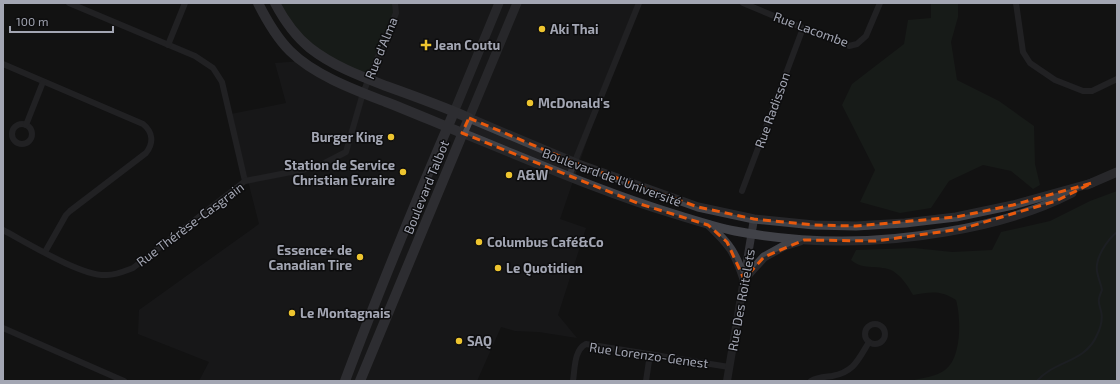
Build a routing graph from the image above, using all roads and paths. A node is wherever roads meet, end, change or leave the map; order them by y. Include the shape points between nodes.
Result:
1 (69, 3) edge
2 (185, 3) edge
3 (258, 3) edge
4 (275, 3) edge
5 (395, 3) edge
6 (499, 3) edge
7 (517, 3) edge
8 (639, 3) edge
9 (743, 3) edge
10 (880, 3) edge
11 (1016, 3) edge
12 (803, 28) junction
13 (168, 45) junction
14 (3, 64) edge
15 (1117, 78) edge
16 (369, 80) junction
17 (43, 82) junction
18 (363, 93) junction
19 (454, 112) junction
20 (469, 118) junction
21 (26, 125) dead end
22 (447, 127) junction
23 (462, 133) junction
24 (575, 163) junction
25 (1117, 172) edge
26 (569, 176) junction
27 (245, 181) junction
28 (1092, 183) junction
29 (742, 191) dead end
30 (754, 219) junction
31 (708, 224) junction
32 (3, 230) edge
33 (752, 234) junction
34 (804, 240) junction
35 (45, 252) junction
36 (744, 279) junction
37 (3, 328) edge
38 (869, 342) dead end
39 (650, 354) junction
40 (729, 367) junction
41 (124, 381) edge
42 (345, 381) edge
43 (360, 381) edge
44 (573, 381) edge
45 (646, 381) edge
46 (727, 381) edge
47 (811, 381) edge

1 - 13 street
2 - 13 street
3 - 18 main road, Boulevard de l'Université via 271,27 291,51 340,83
4 - 16 main road, Boulevard de l'Université via 289,26 310,48 329,61
5 - 16 street, Rue d'Alma via 396,13
6 - 19 main road, Boulevard Talbot
7 - 20 main road, Boulevard Talbot
8 - 24 street
9 - 12 street, Rue Lacombe
10 - 12 street, Rue Lacombe via 866,36 857,44 849,46
11 - 15 street via 1023,52 1030,63 1055,80 1083,91 1092,91
12 - 29 street, Rue Radisson
13 - 27 street via 195,56 213,68 222,82
14 - 17 street
16 - 18 street, Rue d'Alma
16 - 19 main road, Boulevard de l'Université
17 - 21 street
17 - 35 street via 143,124 148,128 152,141 146,153 66,215
18 - 22 main road, Boulevard de l'Université
18 - 27 street, Rue Thérèse-Casgrain via 346,152 317,167
19 - 20 main road, Boulevard de l'Université
19 - 22 main road, Boulevard Talbot
20 - 23 main road, Boulevard Talbot
20 - 24 main road, Boulevard de l'Université
22 - 23 main road, Boulevard de l'Université
22 - 42 main road, Boulevard Talbot
23 - 26 main road, Boulevard de l'Université
23 - 43 main road, Boulevard Talbot
24 - 26 street
24 - 30 main road, Boulevard de l'Université via 698,207
25 - 28 main road, Boulevard de l'Université
26 - 31 main road, Boulevard de l'Université via 640,204
27 - 35 street, Rue Thérèse-Casgrain via 133,268 106,276 86,272
28 - 30 main road, Boulevard de l'Université via 1013,205 956,217 905,223 814,225
28 - 34 main road, Boulevard de l'Université via 1056,201 1012,217 961,230 876,241
30 - 33 street, Rue Des Roitelets
31 - 33 main road, Boulevard de l'Université
31 - 36 main road via 727,242
32 - 35 street, Rue Thérèse-Casgrain
33 - 34 main road, Boulevard de l'Université
33 - 36 street, Rue Des Roitelets
34 - 36 main road via 784,246 764,257
36 - 40 street, Rue Des Roitelets
37 - 41 street
38 - 47 street via 852,368 840,374
39 - 40 street, Rue Lorenzo-Genest
39 - 44 street, Rue Lorenzo-Genest via 586,344 578,351
39 - 45 street
40 - 46 street, Rue Des Roitelets

